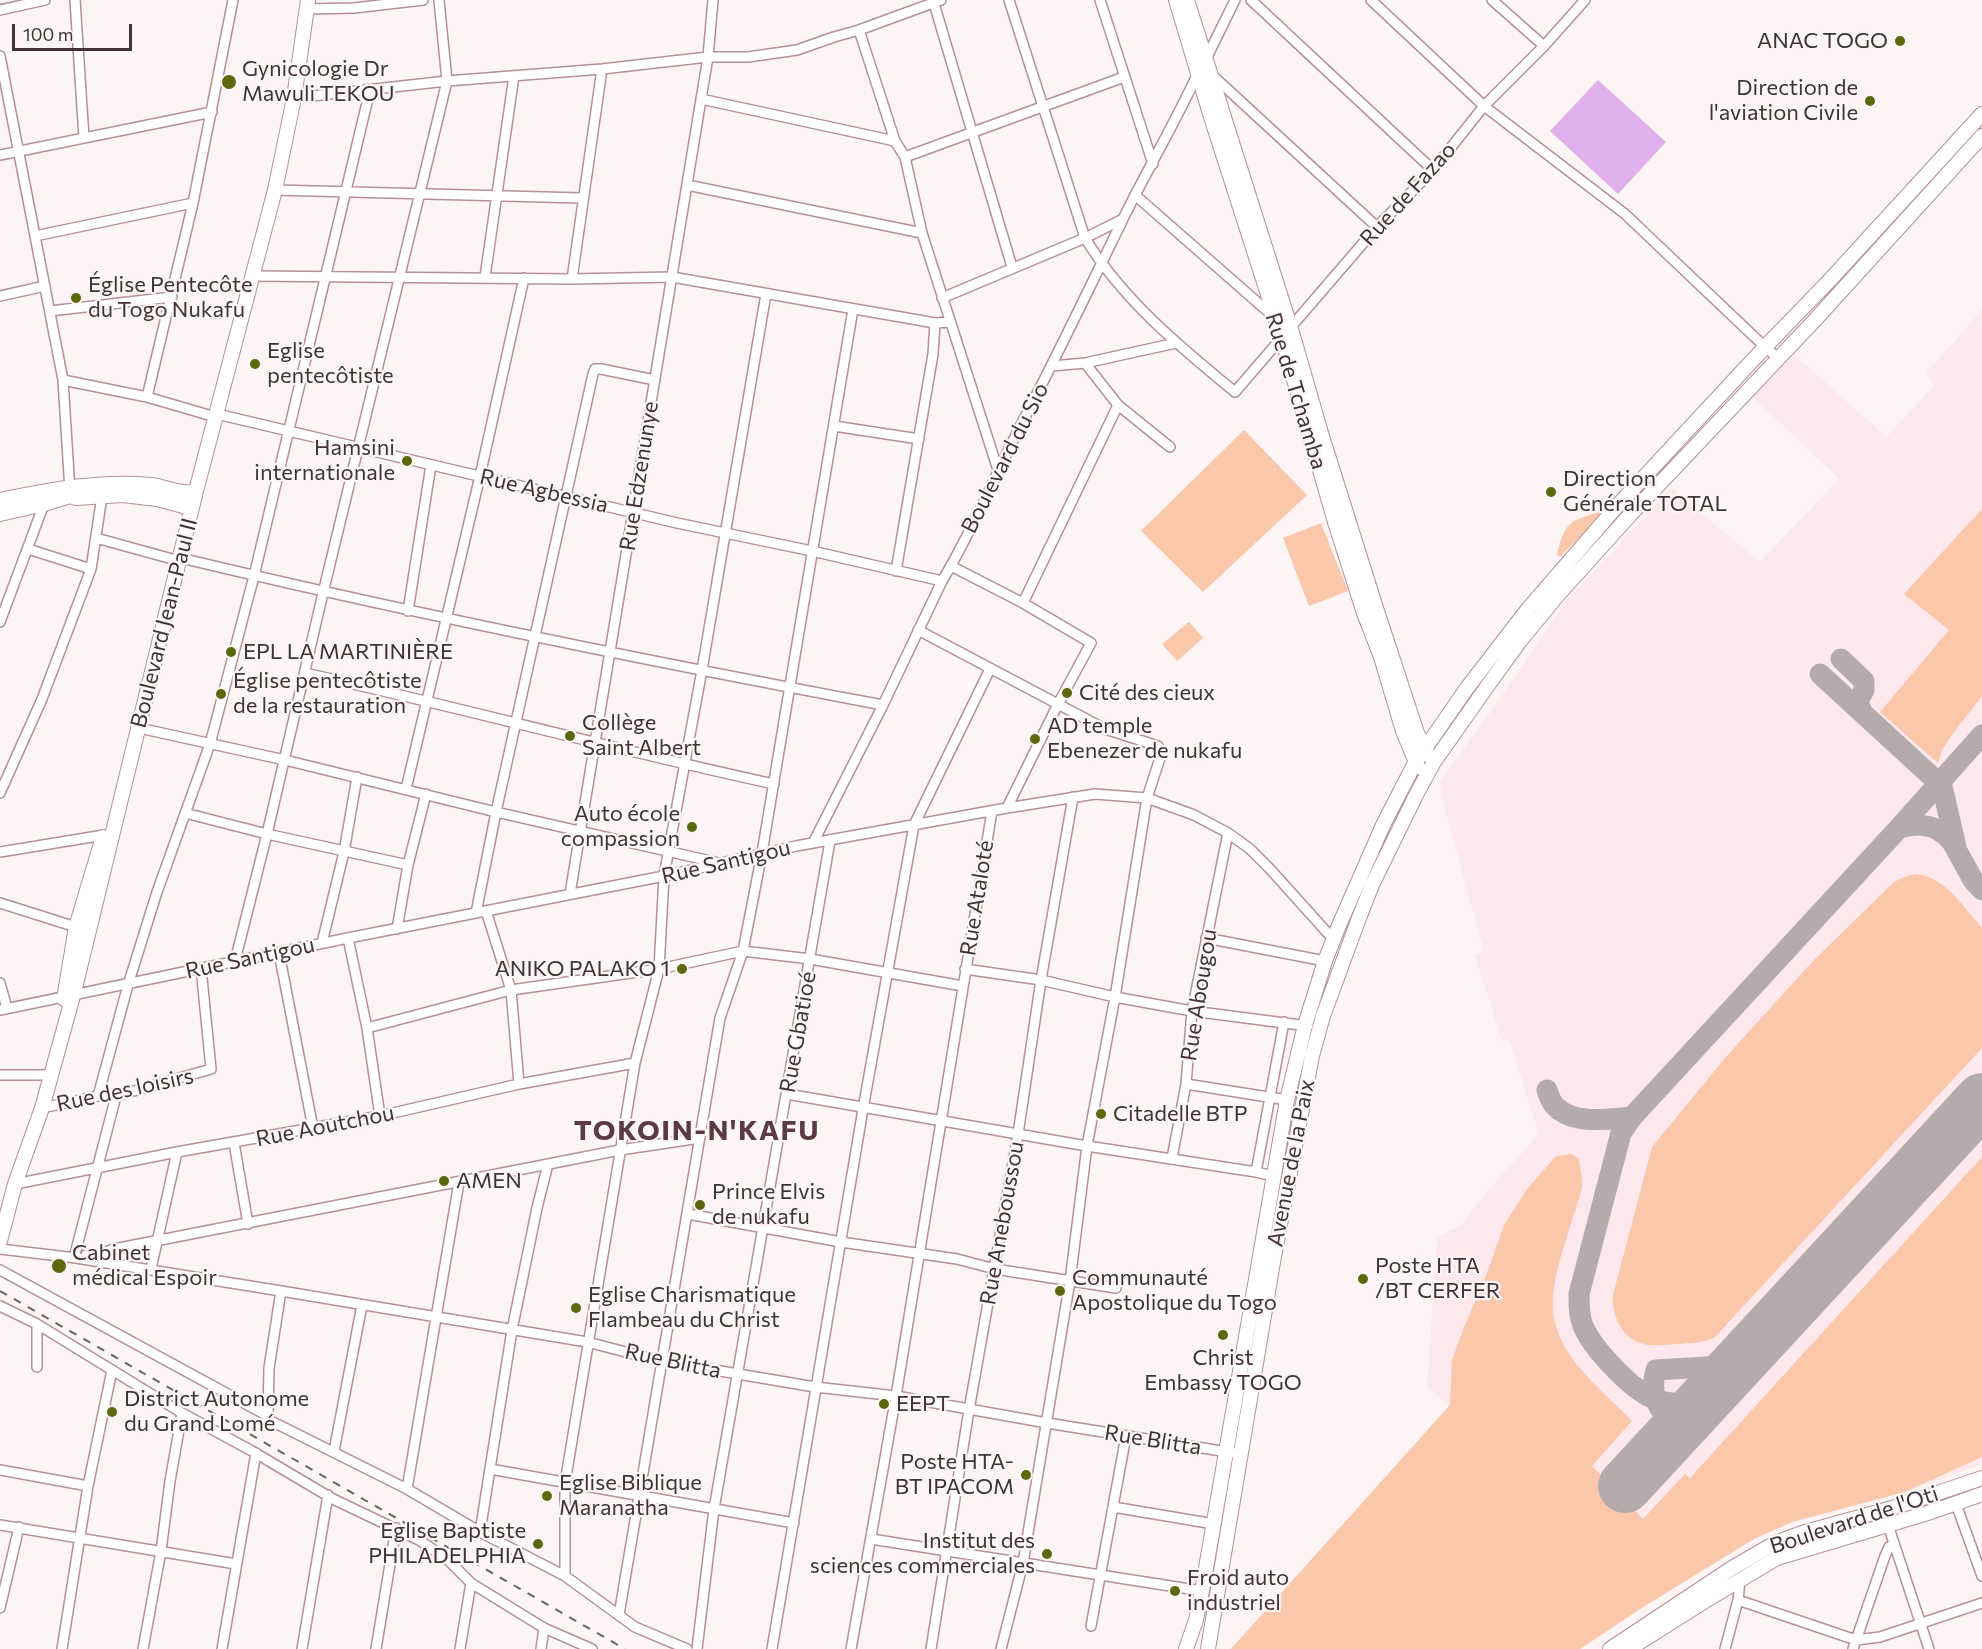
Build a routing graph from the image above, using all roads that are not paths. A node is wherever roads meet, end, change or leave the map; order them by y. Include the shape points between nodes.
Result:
1 (45, 0) edge
2 (75, 0) edge
3 (232, 0) edge
4 (423, 0) edge
5 (439, 0) edge
6 (713, 0) edge
7 (1009, 0) edge
8 (1100, 0) edge
9 (1176, 0) edge
10 (1188, 0) edge
11 (1236, 0) edge
12 (1251, 0) edge
13 (1371, 0) edge
14 (1492, 0) edge
15 (1585, 0) edge
16 (936, 1) edge
17 (391, 2) edge
18 (305, 3) edge
19 (0, 10) edge
20 (859, 30) junction
21 (1544, 45) junction
22 (0, 56) edge
23 (708, 57) junction
24 (1206, 58) junction
25 (602, 69) junction
26 (1204, 73) junction
27 (514, 76) junction
28 (1124, 78) junction
29 (447, 81) junction
30 (370, 90) junction
31 (294, 98) junction
32 (701, 99) junction
33 (1484, 106) junction
34 (1044, 108) junction
35 (212, 112) junction
36 (1982, 114) edge
37 (972, 134) junction
38 (1982, 136) edge
39 (84, 138) junction
40 (895, 141) junction
41 (19, 152) junction
42 (0, 155) edge
43 (906, 157) junction
44 (1153, 164) junction
45 (1433, 170) junction
46 (687, 185) junction
47 (275, 190) junction
48 (346, 192) junction
49 (419, 194) junction
50 (1135, 195) junction
51 (496, 196) junction
52 (582, 198) junction
53 (193, 203) junction
54 (1123, 219) junction
55 (1377, 227) junction
56 (922, 233) junction
57 (35, 236) junction
58 (1085, 238) junction
59 (1101, 265) junction
60 (1012, 267) junction
61 (253, 276) junction
62 (326, 277) junction
63 (400, 277) junction
64 (672, 277) junction
65 (485, 278) junction
66 (524, 278) junction
67 (572, 279) junction
68 (45, 286) junction
69 (766, 294) junction
70 (0, 296) edge
71 (172, 297) junction
72 (942, 298) junction
73 (853, 309) junction
74 (50, 311) junction
75 (1274, 316) junction
76 (950, 322) junction
77 (935, 323) junction
78 (1287, 330) junction
79 (1176, 343) junction
80 (1765, 347) junction
81 (1778, 358) junction
82 (1085, 363) junction
83 (1052, 366) junction
84 (63, 380) junction
85 (655, 380) junction
86 (147, 397) junction
87 (1118, 405) junction
88 (214, 415) junction
89 (834, 426) junction
90 (289, 431) junction
91 (919, 439) junction
92 (359, 447) junction
93 (1170, 447) dead end
94 (431, 465) junction
95 (998, 470) junction
96 (480, 476) junction
97 (70, 491) junction
98 (102, 496) junction
99 (566, 497) junction
100 (192, 499) junction
101 (0, 500) edge
102 (44, 504) junction
103 (633, 513) junction
104 (0, 514) edge
105 (725, 533) junction
106 (96, 538) junction
107 (28, 549) junction
108 (812, 551) junction
109 (178, 559) junction
110 (951, 566) junction
111 (92, 569) junction
112 (896, 571) junction
113 (254, 576) junction
114 (942, 581) junction
115 (323, 593) junction
116 (1023, 603) junction
117 (408, 610) junction
118 (447, 619) junction
119 (0, 622) edge
120 (918, 630) junction
121 (534, 637) junction
122 (610, 653) junction
123 (990, 669) junction
124 (702, 670) junction
125 (305, 673) junction
126 (791, 688) junction
127 (427, 701) junction
128 (1058, 704) junction
129 (883, 705) junction
130 (516, 723) junction
131 (139, 728) junction
132 (595, 741) junction
133 (210, 744) junction
134 (1424, 752) junction
135 (285, 760) junction
136 (1434, 762) junction
137 (1415, 763) junction
138 (685, 765) junction
139 (357, 777) junction
140 (1426, 777) junction
141 (774, 784) junction
142 (406, 789) junction
143 (0, 793) edge
144 (426, 794) junction
145 (1073, 797) junction
146 (1147, 798) junction
147 (1007, 808) junction
148 (992, 811) junction
149 (496, 812) junction
150 (185, 813) junction
151 (914, 825) junction
152 (580, 831) junction
153 (1228, 833) junction
154 (267, 834) junction
155 (104, 835) junction
156 (830, 841) junction
157 (813, 843) junction
158 (0, 852) edge
159 (344, 852) junction
160 (669, 852) junction
161 (762, 853) junction
162 (718, 863) junction
163 (408, 866) junction
164 (664, 876) junction
165 (570, 894) junction
166 (0, 903) edge
167 (481, 912) junction
168 (76, 927) junction
169 (397, 929) junction
170 (348, 938) junction
171 (1206, 938) junction
172 (1333, 939) junction
173 (322, 944) junction
174 (743, 951) junction
175 (279, 953) junction
176 (810, 959) junction
177 (235, 961) junction
178 (1325, 962) junction
179 (201, 968) junction
180 (659, 969) junction
181 (966, 969) junction
182 (887, 973) junction
183 (1041, 980) junction
184 (0, 983) edge
185 (128, 985) junction
186 (963, 986) junction
187 (511, 990) junction
188 (69, 996) junction
189 (1115, 997) junction
190 (3, 1009) edge
191 (1192, 1011) junction
192 (1284, 1022) junction
193 (1305, 1025) junction
194 (367, 1028) junction
195 (1319, 1029) junction
196 (635, 1063) junction
197 (0, 1075) edge
198 (44, 1075) junction
199 (519, 1084) junction
200 (1186, 1084) junction
201 (787, 1094) junction
202 (99, 1095) junction
203 (116, 1096) junction
204 (1269, 1097) junction
205 (1287, 1100) junction
206 (42, 1108) junction
207 (863, 1109) junction
208 (380, 1116) junction
209 (940, 1120) junction
210 (313, 1128) junction
211 (1018, 1134) junction
212 (700, 1138) junction
213 (234, 1143) junction
214 (1087, 1146) junction
215 (620, 1150) junction
216 (177, 1152) junction
217 (1172, 1158) junction
218 (548, 1164) junction
219 (98, 1168) junction
220 (1256, 1172) junction
221 (1273, 1176) junction
222 (459, 1182) junction
223 (15, 1184) junction
224 (0, 1213) edge
225 (688, 1214) junction
226 (248, 1224) junction
227 (762, 1227) junction
228 (158, 1240) junction
229 (0, 1241) edge
230 (841, 1242) junction
231 (0, 1249) edge
232 (920, 1254) junction
233 (75, 1256) junction
234 (151, 1269) junction
235 (995, 1269) junction
236 (0, 1270) edge
237 (1070, 1281) junction
238 (1116, 1288) dead end
239 (281, 1290) junction
240 (362, 1305) junction
241 (0, 1306) edge
242 (437, 1317) junction
243 (37, 1324) junction
244 (512, 1330) junction
245 (588, 1342) junction
246 (661, 1361) junction
247 (37, 1367) dead end
248 (112, 1370) junction
249 (738, 1374) junction
250 (815, 1387) junction
251 (896, 1396) junction
252 (969, 1410) junction
253 (182, 1413) junction
254 (268, 1416) junction
255 (1047, 1423) junction
256 (1126, 1436) junction
257 (334, 1451) junction
258 (256, 1453) junction
259 (1234, 1453) junction
260 (490, 1469) junction
261 (0, 1470) edge
262 (1982, 1478) edge
263 (565, 1483) junction
264 (88, 1485) junction
265 (407, 1489) junction
266 (1982, 1494) edge
267 (328, 1496) junction
268 (639, 1497) junction
269 (1956, 1504) junction
270 (1113, 1507) junction
271 (714, 1509) junction
272 (794, 1522) junction
273 (1214, 1524) junction
274 (0, 1525) edge
275 (1888, 1525) junction
276 (19, 1527) junction
277 (396, 1528) junction
278 (480, 1532) junction
279 (79, 1538) junction
280 (871, 1539) junction
281 (1894, 1544) junction
282 (161, 1551) junction
283 (947, 1551) junction
284 (1023, 1563) junction
285 (236, 1564) junction
286 (1100, 1575) junction
287 (565, 1576) junction
288 (1982, 1576) edge
289 (1740, 1580) junction
290 (471, 1583) junction
291 (1202, 1591) junction
292 (1738, 1600) junction
293 (1982, 1603) edge
294 (0, 1608) edge
295 (619, 1615) junction
296 (1920, 1625) junction
297 (1090, 1626) dead end
298 (544, 1628) junction
299 (1643, 1644) edge
300 (1854, 1644) edge
301 (62, 1649) edge
302 (143, 1649) edge
303 (222, 1649) edge
304 (302, 1649) edge
305 (376, 1649) edge
306 (460, 1649) edge
307 (540, 1649) edge
308 (592, 1649) edge
309 (687, 1649) edge
310 (697, 1649) edge
311 (772, 1649) edge
312 (851, 1649) edge
313 (931, 1649) edge
314 (1001, 1649) edge
315 (1186, 1649) edge
316 (1208, 1649) edge
317 (1610, 1649) edge
318 (1629, 1649) edge
319 (1725, 1649) edge
320 (1929, 1649) edge

1 - 19 street
2 - 39 street
3 - 35 street
4 - 17 street
5 - 29 street
6 - 23 street, Rue Edzenunye
7 - 34 street
8 - 28 street
9 - 26 main road, Rue de Tchamba
10 - 24 main road, Rue de Tchamba
11 - 24 street
12 - 45 street
13 - 33 street
14 - 21 street
15 - 21 street, Rue de Fazao
16 - 20 street
16 - 37 street
17 - 18 street via 354,8
18 - 31 main road, Boulevard Jean-Paul II
18 - 88 main road, Boulevard Jean-Paul II
20 - 23 street via 797,50 748,57
20 - 40 street
21 - 33 street, Rue de Fazao
22 - 41 street
23 - 25 street
23 - 32 street, Rue Edzenunye
24 - 26 main road, Rue de Tchamba
25 - 27 street
25 - 52 street
26 - 44 street, Boulevard du Sio
26 - 55 street
26 - 75 main road, Rue de Tchamba
26 - 78 main road, Rue de Tchamba
27 - 29 street
27 - 51 street
28 - 34 street
28 - 44 street
29 - 30 street
29 - 49 street
30 - 31 street
30 - 48 street
31 - 47 main road, Boulevard Jean-Paul II
32 - 40 street
32 - 46 street, Rue Edzenunye
33 - 45 street, Rue de Fazao
33 - 80 street via 1625,214
34 - 37 street
34 - 58 street
35 - 39 street
35 - 53 street
36 - 80 main road
37 - 43 street
37 - 60 street
38 - 81 main road, Avenue de la Paix
39 - 41 street
40 - 43 street
41 - 42 street
41 - 57 street
43 - 56 street
44 - 50 street, Boulevard du Sio
45 - 55 street, Rue de Fazao
46 - 56 street
46 - 64 street, Rue Edzenunye
47 - 48 street
47 - 61 main road, Boulevard Jean-Paul II
48 - 49 street
48 - 62 street
49 - 51 street
49 - 63 street
50 - 54 street, Boulevard du Sio
50 - 75 street
51 - 52 street
51 - 65 street
52 - 67 street
53 - 57 street
53 - 71 street
54 - 58 street
54 - 59 street, Boulevard du Sio
55 - 78 street, Rue de Fazao
56 - 72 street
57 - 68 street
58 - 59 street
58 - 60 street
59 - 79 street
59 - 83 street, Boulevard du Sio
60 - 72 street
61 - 62 street
61 - 88 main road, Boulevard Jean-Paul II
62 - 63 street
62 - 90 street
63 - 65 street
63 - 92 street
64 - 67 street
64 - 69 street
64 - 85 street, Rue Edzenunye
65 - 66 street
66 - 67 street
66 - 96 street
68 - 70 street
68 - 74 street
69 - 73 street
69 - 105 street
71 - 74 street
71 - 86 street
72 - 76 street
73 - 77 street
73 - 89 street
74 - 84 street
75 - 78 main road, Rue de Tchamba
76 - 77 street
76 - 95 street
77 - 91 street
78 - 79 street, Rue de Fazao via 1235,392
78 - 134 main road, Rue de Tchamba
78 - 137 main road, Rue de Tchamba via 1335,522
79 - 82 street
80 - 81 street
80 - 134 main road via 1618,505 1528,609
81 - 136 main road, Avenue de la Paix via 1539,618
82 - 83 street
82 - 87 street
83 - 95 street, Boulevard du Sio
84 - 86 street, Rue Agbessia
84 - 97 street
85 - 99 street via 595,369
85 - 103 street, Rue Edzenunye
86 - 88 street, Rue Agbessia
87 - 93 street
87 - 116 street
88 - 90 street, Rue Agbessia
88 - 100 main road, Boulevard Jean-Paul II
89 - 91 street
89 - 108 street
90 - 92 street, Rue Agbessia
90 - 113 street
91 - 112 street
92 - 94 street, Rue Agbessia
92 - 115 street
94 - 96 street, Rue Agbessia
94 - 117 street
95 - 110 street, Boulevard du Sio
96 - 99 street, Rue Agbessia
96 - 118 street
97 - 98 main road via 76,498
97 - 100 main road via 106,483 129,483 162,486
97 - 101 main road
97 - 102 main road
98 - 100 main road
98 - 106 street
99 - 103 street, Rue Agbessia
99 - 121 street
100 - 109 main road, Boulevard Jean-Paul II
102 - 104 main road
102 - 107 street
103 - 105 street, Rue Agbessia
103 - 122 street, Rue Edzenunye
105 - 108 street, Rue Agbessia
105 - 124 street
106 - 109 street
106 - 111 street
107 - 111 street
107 - 119 street
108 - 112 street, Rue Agbessia
108 - 126 street
109 - 113 street
109 - 131 main road, Boulevard Jean-Paul II
109 - 155 main road, Boulevard Jean-Paul II
110 - 114 street, Boulevard du Sio
110 - 116 street
111 - 143 street via 42,699
112 - 114 street, Rue Agbessia
113 - 115 street
113 - 133 street
114 - 120 street, Boulevard du Sio
115 - 117 street
115 - 125 street
116 - 128 street via 1091,643
117 - 118 street
118 - 121 street
118 - 127 street
120 - 123 street
120 - 129 street, Boulevard du Sio
121 - 122 street
121 - 130 street
122 - 124 street
122 - 132 street, Rue Edzenunye
123 - 128 street
123 - 151 street
124 - 126 street
124 - 138 street
125 - 127 street
125 - 135 street
126 - 129 street
126 - 141 street
127 - 130 street
127 - 142 street
128 - 146 street via 1105,729 1162,748
128 - 147 street
129 - 157 street, Boulevard du Sio
130 - 132 street
130 - 149 street
131 - 133 street
131 - 188 main road, Boulevard Jean-Paul II
132 - 138 street
132 - 152 street, Rue Edzenunye
133 - 135 street
133 - 150 street
134 - 136 main road, Rue de Tchamba
134 - 137 main road
135 - 139 street
135 - 154 street
136 - 140 main road, Avenue de la Paix
137 - 140 main road, Rue de Tchamba
137 - 172 main road
138 - 141 street
138 - 160 street
139 - 142 street
139 - 159 street
140 - 195 main road, Avenue de la Paix via 1372,885
141 - 161 street
142 - 144 street
144 - 149 street
144 - 163 street
145 - 146 street, Rue Santigou via 1095,794
145 - 147 street, Rue Santigou
145 - 183 street, Rue Aneboussou
146 - 153 street, Rue Santigou via 1194,815
146 - 189 street
147 - 148 street, Rue Santigou
148 - 151 street, Rue Santigou
148 - 181 street, Rue Ataloté
149 - 152 street
149 - 167 street
150 - 154 street
150 - 185 street
151 - 156 street, Rue Santigou
151 - 182 street
152 - 160 street
152 - 165 street, Rue Edzenunye
153 - 171 street, Rue Abougou
153 - 172 street, Rue Santigou via 1270,868
154 - 159 street
154 - 177 street
155 - 158 street
155 - 168 main road, Boulevard Jean-Paul II
156 - 157 street, Rue Santigou
156 - 176 street, Rue Gbatioé
157 - 161 street, Rue Santigou
159 - 163 street
159 - 173 street
160 - 162 street
160 - 164 street
161 - 162 street, Rue Santigou
161 - 174 street
162 - 164 street, Rue Santigou
163 - 169 street
164 - 165 street, Rue Santigou
164 - 180 street
165 - 167 street, Rue Santigou
166 - 168 street
167 - 169 street, Rue Santigou
167 - 187 street
168 - 188 main road, Boulevard Jean-Paul II
169 - 170 street, Rue Santigou
170 - 173 street, Rue Santigou
170 - 194 street
171 - 178 street
171 - 191 street, Rue Abougou
172 - 178 main road
173 - 175 street, Rue Santigou
174 - 176 street
174 - 180 street
174 - 212 street via 720,1018
175 - 177 street, Rue Santigou
175 - 210 street
176 - 182 street
176 - 201 street, Rue Gbatioé
177 - 179 street, Rue Santigou
178 - 193 main road
179 - 185 street, Rue Santigou
179 - 203 street, Rue des loisirs via 211,1070
180 - 187 street
180 - 196 street
181 - 183 street
181 - 186 street, Rue Ataloté
182 - 186 street
182 - 207 street
183 - 189 street
183 - 211 street, Rue Aneboussou
184 - 190 street
185 - 188 street, Rue Santigou
185 - 202 street
186 - 209 street, Rue Ataloté
187 - 194 street
187 - 199 street
188 - 190 street, Rue Santigou
188 - 198 main road, Boulevard Jean-Paul II
188 - 206 main road, Boulevard Jean-Paul II
189 - 191 street
189 - 214 street
191 - 192 street
191 - 200 street, Rue Abougou
192 - 193 street
192 - 204 street
193 - 195 street
193 - 205 main road
194 - 208 street
195 - 259 main road, Avenue de la Paix
196 - 199 street, Rue Aoutchou
196 - 215 street
197 - 198 street
198 - 224 main road, Boulevard Jean-Paul II
199 - 208 street, Rue Aoutchou
200 - 204 street
200 - 217 street, Rue Abougou
201 - 207 street
201 - 227 street, Rue Gbatioé
202 - 203 street, Rue des loisirs
202 - 206 street, Rue des loisirs
203 - 219 street
204 - 205 street
204 - 220 street
205 - 221 main road
206 - 223 main road, Boulevard Jean-Paul II
207 - 209 street
207 - 230 street
208 - 210 street, Rue Aoutchou
209 - 211 street
209 - 232 street, Rue Ataloté
210 - 213 street, Rue Aoutchou
211 - 214 street
211 - 235 street, Rue Aneboussou
212 - 215 street
212 - 225 street
213 - 216 street, Rue Aoutchou
213 - 226 street
214 - 217 street
214 - 237 street
215 - 218 street
215 - 245 street
216 - 219 street, Rue Aoutchou
216 - 228 street
217 - 220 street
218 - 222 street
218 - 244 street
219 - 223 street, Rue Aoutchou
219 - 233 street
220 - 221 street
221 - 259 main road
222 - 226 street
222 - 242 street
223 - 229 main road, Boulevard Jean-Paul II
225 - 227 street
225 - 246 street
226 - 228 street
227 - 230 street
227 - 249 street, Rue Gbatioé
228 - 233 street via 94,1256
228 - 234 street
230 - 232 street
230 - 250 street
231 - 233 street, Rue Blitta
232 - 235 street
232 - 251 street, Rue Ataloté
233 - 234 street, Rue Blitta
234 - 239 street, Rue Blitta
235 - 237 street
235 - 252 street, Rue Aneboussou
236 - 254 street
237 - 238 street
237 - 255 street
239 - 240 street, Rue Blitta
239 - 254 street via 269,1368
240 - 242 street, Rue Blitta
240 - 257 street
241 - 243 street
242 - 244 street, Rue Blitta
242 - 265 street
243 - 247 street
243 - 248 street
244 - 245 street, Rue Blitta
244 - 260 street
245 - 246 street, Rue Blitta
245 - 263 street
246 - 249 street, Rue Blitta
246 - 268 street
248 - 253 street
248 - 264 street
249 - 250 street, Rue Blitta
249 - 271 street, Rue Gbatioé
250 - 251 street, Rue Blitta
250 - 272 street
251 - 252 street, Rue Blitta
251 - 280 street, Rue Ataloté
252 - 255 street, Rue Blitta
252 - 283 street, Rue Aneboussou
253 - 258 street
253 - 282 street
254 - 257 street via 267,1419
255 - 256 street, Rue Blitta
255 - 284 street
256 - 259 street, Rue Blitta
256 - 270 street
257 - 265 street
258 - 267 street
258 - 285 street
259 - 273 main road
259 - 316 main road, Avenue de la Paix
260 - 263 street
260 - 278 street
261 - 264 street
262 - 317 main road, Boulevard de l'Oti via 1775,1544
263 - 268 street
263 - 287 street
264 - 279 street
265 - 278 street
266 - 269 main road, Boulevard de l'Oti
267 - 277 street
267 - 304 street
268 - 271 street
268 - 295 street
269 - 275 main road, Boulevard de l'Oti
269 - 288 street
270 - 273 street
270 - 286 street
271 - 272 street
271 - 310 street, Rue Gbatioé
272 - 311 street
273 - 291 main road
274 - 276 street
275 - 281 street
275 - 289 main road, Boulevard de l'Oti via 1788,1553
276 - 279 street
276 - 294 street
277 - 290 street via 447,1559
277 - 305 street
278 - 287 street
279 - 282 street
279 - 301 street
280 - 283 street
280 - 312 street, Rue Ataloté
281 - 296 street
281 - 300 street via 1885,1556
282 - 285 street
282 - 302 street
283 - 284 street
283 - 313 street, Rue Aneboussou
284 - 286 street
284 - 314 street
285 - 303 street
286 - 291 street
286 - 297 street
287 - 295 street
289 - 292 street
289 - 299 main road, Boulevard de l'Oti
290 - 298 street
290 - 306 street
291 - 315 main road
292 - 300 street
292 - 319 street
293 - 296 street
295 - 309 street via 634,1627
296 - 300 street
296 - 320 street
298 - 307 street
298 - 308 street
299 - 318 main road, Boulevard de l'Oti

